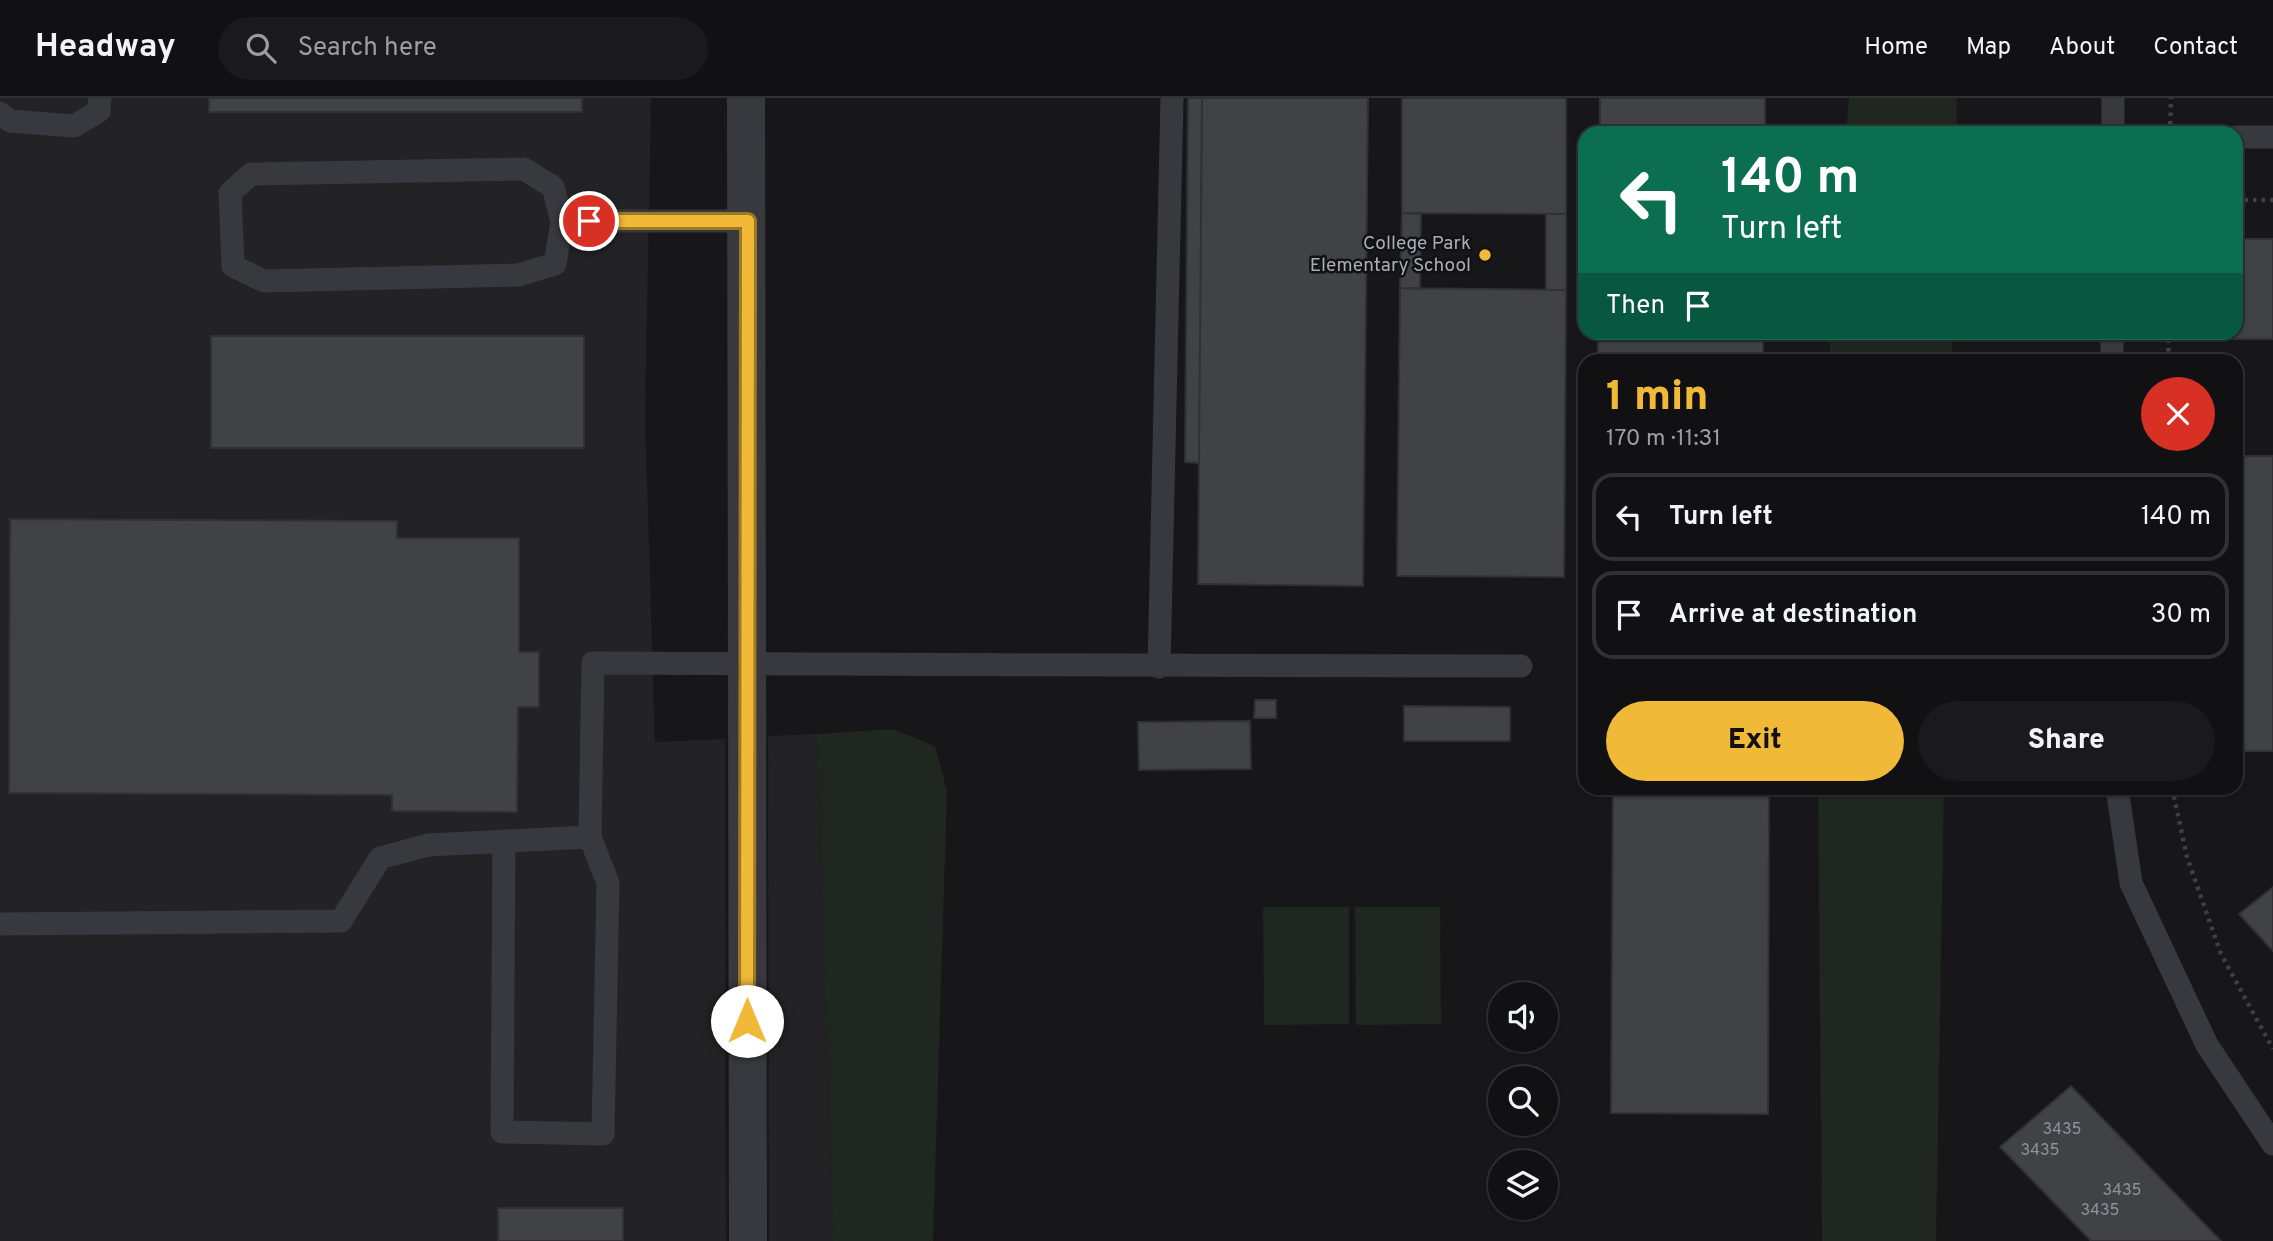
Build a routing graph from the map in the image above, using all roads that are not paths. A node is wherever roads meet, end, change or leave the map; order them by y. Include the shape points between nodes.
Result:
1 (100, 98) edge
2 (746, 98) edge
3 (1172, 98) edge
4 (2113, 98) edge
5 (0, 113) edge
6 (2113, 126) edge
7 (2243, 137) edge
8 (2273, 137) edge
9 (562, 221) junction
10 (748, 221) junction
11 (747, 663) junction
12 (1521, 666) dead end
13 (1159, 667) junction
14 (2119, 795) edge
15 (590, 837) junction
16 (504, 841) junction
17 (0, 924) edge
18 (2273, 1144) edge
19 (748, 1241) edge

1 - 5 lane via 99,111 74,126 10,121
2 - 10 street
3 - 13 lane
4 - 6 lane
7 - 8 lane
9 - 9 lane via 553,187 524,169 251,174 230,193 233,266 264,281 519,275 555,264
9 - 10 lane
10 - 11 street
11 - 13 lane
11 - 15 lane via 593,663
11 - 19 street
12 - 13 lane
14 - 18 lane via 2131,883 2207,1045
15 - 16 lane
15 - 16 lane via 608,883 603,1134 502,1132
16 - 17 lane via 428,845 380,858 341,922

